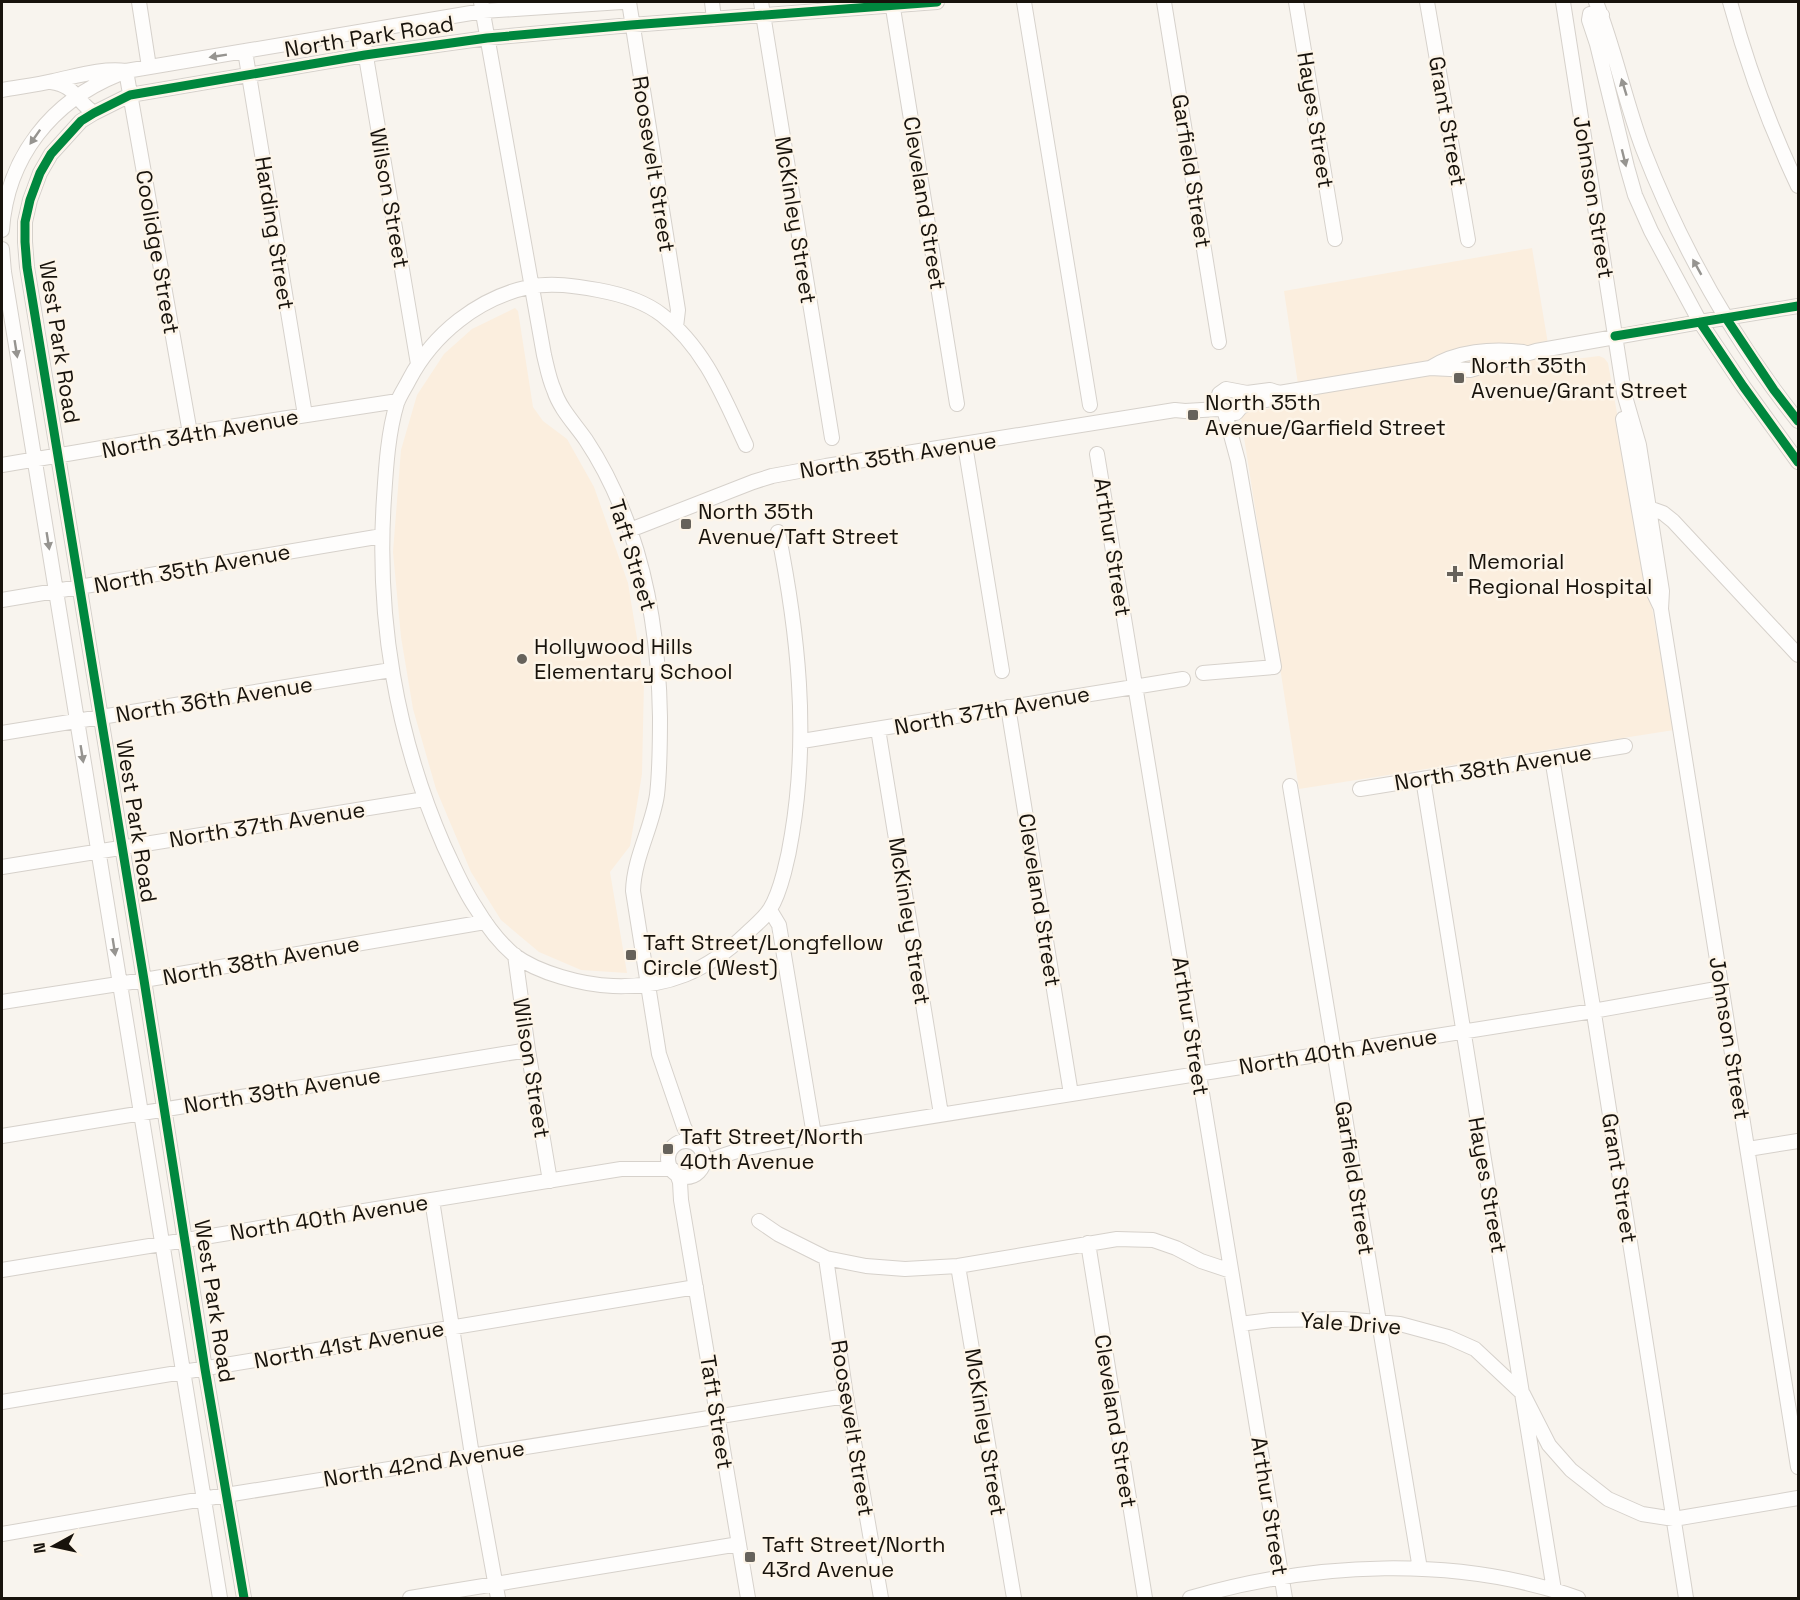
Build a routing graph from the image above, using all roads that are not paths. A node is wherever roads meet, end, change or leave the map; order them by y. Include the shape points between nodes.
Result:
1 (140, 2) edge
2 (622, 2) edge
3 (628, 2) edge
4 (712, 2) edge
5 (937, 2) edge
6 (1024, 2) edge
7 (1164, 2) edge
8 (1296, 2) edge
9 (1427, 2) edge
10 (1563, 2) edge
11 (1730, 2) edge
12 (596, 3) edge
13 (892, 3) edge
14 (482, 6) edge
15 (829, 6) edge
16 (762, 8) edge
17 (1599, 8) edge
18 (714, 19) junction
19 (632, 25) junction
20 (600, 27) junction
21 (362, 33) junction
22 (487, 38) junction
23 (244, 51) junction
24 (365, 55) junction
25 (149, 67) junction
26 (126, 71) junction
27 (249, 75) junction
28 (51, 82) junction
29 (2, 90) edge
30 (130, 95) junction
31 (76, 96) junction
32 (94, 113) junction
33 (1798, 186) edge
34 (2, 230) edge
35 (1335, 239) dead end
36 (1468, 240) dead end
37 (2, 249) edge
38 (532, 286) junction
39 (1798, 306) edge
40 (1726, 318) junction
41 (1700, 321) junction
42 (676, 327) junction
43 (1615, 336) junction
44 (1219, 342) dead end
45 (418, 364) junction
46 (1239, 392) junction
47 (1279, 393) junction
48 (1624, 393) junction
49 (398, 401) junction
50 (957, 404) dead end
51 (1090, 405) dead end
52 (1228, 408) junction
53 (305, 415) junction
54 (1798, 421) edge
55 (190, 433) junction
56 (832, 438) dead end
57 (746, 445) dead end
58 (964, 445) junction
59 (1097, 454) dead end
60 (58, 456) junction
61 (35, 460) junction
62 (1798, 462) edge
63 (2, 465) edge
64 (1649, 508) junction
65 (630, 530) junction
66 (778, 532) dead end
67 (382, 536) junction
68 (79, 587) junction
69 (56, 591) junction
70 (2, 600) edge
71 (1661, 609) junction
72 (1798, 655) edge
73 (391, 670) junction
74 (1002, 671) dead end
75 (1203, 673) dead end
76 (1183, 679) dead end
77 (1136, 686) junction
78 (1008, 706) junction
79 (100, 718) junction
80 (77, 721) junction
81 (878, 729) junction
82 (2, 733) edge
83 (802, 741) junction
84 (1625, 746) dead end
85 (1552, 758) junction
86 (1423, 779) junction
87 (1290, 786) dead end
88 (1360, 789) dead end
89 (425, 800) junction
90 (122, 848) junction
91 (98, 851) junction
92 (2, 867) edge
93 (770, 910) junction
94 (485, 922) junction
95 (514, 955) junction
96 (545, 971) junction
97 (144, 980) junction
98 (120, 984) junction
99 (647, 985) junction
100 (519, 986) junction
101 (1722, 988) junction
102 (2, 1002) edge
103 (1593, 1011) junction
104 (1462, 1032) junction
105 (528, 1050) junction
106 (1335, 1053) junction
107 (1198, 1073) junction
108 (669, 1088) junction
109 (1071, 1094) junction
110 (164, 1110) junction
111 (141, 1114) junction
112 (941, 1114) junction
113 (813, 1135) junction
114 (2, 1136) edge
115 (1798, 1141) edge
116 (696, 1145) junction
117 (672, 1149) junction
118 (1748, 1149) junction
119 (742, 1150) junction
120 (621, 1169) junction
121 (698, 1170) junction
122 (674, 1172) junction
123 (550, 1180) junction
124 (432, 1200) junction
125 (759, 1221) dead end
126 (686, 1225) junction
127 (185, 1240) junction
128 (1088, 1243) junction
129 (161, 1244) junction
130 (826, 1258) junction
131 (958, 1266) junction
132 (2, 1270) edge
133 (1231, 1271) junction
134 (696, 1287) junction
135 (1378, 1322) junction
136 (1240, 1324) junction
137 (453, 1327) junction
138 (205, 1369) junction
139 (182, 1372) junction
140 (1523, 1394) junction
141 (846, 1396) junction
142 (2, 1401) edge
143 (717, 1416) junction
144 (472, 1455) junction
145 (1798, 1467) edge
146 (226, 1495) junction
147 (1798, 1498) edge
148 (204, 1499) junction
149 (1674, 1519) junction
150 (2, 1533) edge
151 (739, 1544) junction
152 (1420, 1569) junction
153 (1282, 1577) junction
154 (1554, 1590) junction
155 (497, 1592) edge
156 (220, 1599) edge
157 (244, 1599) edge
158 (410, 1599) edge
159 (748, 1599) edge
160 (881, 1599) edge
161 (1014, 1599) edge
162 (1144, 1599) edge
163 (1190, 1599) edge
164 (1285, 1599) edge
165 (1578, 1599) edge
166 (1686, 1599) edge

1 - 25 street
2 - 12 street, North Park Road
3 - 19 street, Roosevelt Street
4 - 18 street
5 - 13 street, North Park Road
6 - 51 street
7 - 44 street, Garfield Street
8 - 35 street, Hayes Street
9 - 36 street, Grant Street
10 - 43 street, Johnson Street
11 - 33 street via 1760,96
12 - 14 street, North Park Road
12 - 20 street
13 - 15 street, North Park Road
13 - 50 street, Cleveland Street
14 - 21 street, North Park Road
14 - 22 street, Taft Street
15 - 16 street, North Park Road
16 - 18 street, North Park Road
16 - 56 street, McKinley Street
40 -> 17 street via 1668,209 1642,147
17 -> 41 street via 1590,14 1589,20 1632,186 1651,231
18 - 19 street, North Park Road
19 - 20 street, North Park Road
19 - 42 street, Roosevelt Street via 678,310
20 - 22 street, North Park Road
21 - 23 street, North Park Road
21 - 24 street, Wilson Street
22 - 24 street, North Park Road
22 - 38 street, Taft Street
23 -> 25 street, North Park Road
23 - 27 street, Harding Street
24 - 27 street, North Park Road
24 - 45 street, Wilson Street
25 - 26 street, North Park Road
26 - 28 street, North Park Road via 114,69
26 - 30 street, Coolidge Street
26 - 31 street
27 - 30 street, North Park Road
27 - 53 street, Harding Street
28 - 29 street, North Park Road
28 - 31 street via 65,85
30 - 32 street, West Park Road
30 - 55 street, Coolidge Street
31 - 32 street
31 -> 34 street via 37,133 17,167 6,199
32 - 60 street, West Park Road via 81,121 51,154 30,200 26,222 27,267
37 -> 61 street, West Park Road
38 - 42 street via 575,286 609,292 651,308
38 - 45 street via 472,311 450,327
38 - 65 street, Taft Street via 554,392 604,471
39 - 40 street, North 35th Avenue
40 - 41 street, North 35th Avenue
40 - 54 street
41 - 43 street, North 35th Avenue
41 - 62 street
42 - 57 street via 700,354 717,382
43 - 47 street, North 35th Avenue via 1528,353 1470,370 1430,368
43 - 48 street, Johnson Street
45 - 49 street
46 - 47 street, North 35th Avenue
46 - 52 street via 1242,399
46 - 52 street, North 35th Avenue via 1222,391
47 - 52 street, North 35th Avenue via 1271,399
48 - 64 street, Johnson Street via 1639,446
48 - 71 street, Johnson Street via 1623,419 1638,509 1653,591
49 - 53 street, North 34th Avenue
49 - 67 street
52 - 58 street, North 35th Avenue via 1175,410
52 - 75 street via 1274,667
53 - 55 street, North 34th Avenue
55 - 60 street, North 34th Avenue
58 - 65 street, North 35th Avenue via 772,476
58 - 74 street
59 - 77 street, Arthur Street
60 - 61 street, North 34th Avenue
60 - 68 street, West Park Road
61 - 63 street, North 34th Avenue
61 -> 69 street, West Park Road
64 - 71 street, Johnson Street via 1662,591
64 - 72 street via 1673,521
65 - 99 street, Taft Street via 650,604 659,683 657,793 633,876
66 - 83 street via 798,648
67 - 68 street, North 35th Avenue
67 - 73 street
68 - 69 street, North 35th Avenue
68 - 79 street, West Park Road
69 - 70 street, North 35th Avenue
69 - 80 street, West Park Road
71 - 101 street, Johnson Street
73 - 79 street, North 36th Avenue
73 - 89 street
76 - 77 street, North 37th Avenue
77 - 78 street, North 37th Avenue
77 - 107 street, Arthur Street
78 - 81 street, North 37th Avenue
78 - 109 street, Cleveland Street
79 - 80 street, North 36th Avenue
79 - 90 street, West Park Road
80 - 82 street, North 36th Avenue
80 -> 91 street, West Park Road
81 - 83 street, North 37th Avenue
81 - 112 street, McKinley Street
83 - 93 street via 789,854
84 - 85 street, North 38th Avenue
85 - 86 street, North 38th Avenue
85 - 103 street, Grant Street
86 - 88 street, North 38th Avenue
86 - 104 street, Hayes Street
87 - 106 street, Garfield Street
89 - 90 street, North 37th Avenue
89 - 94 street via 472,903
90 - 91 street, North 37th Avenue
90 - 97 street, West Park Road
91 - 92 street, North 37th Avenue
91 -> 98 street, West Park Road
93 - 99 street via 727,951 699,969
93 - 113 street via 779,925
94 - 95 street
94 - 97 street, North 38th Avenue
95 - 96 street
95 - 100 street, Wilson Street
96 - 99 street via 599,986
96 - 100 street
97 - 98 street, North 38th Avenue
97 - 110 street, West Park Road
98 - 102 street, North 38th Avenue
98 - 111 street, West Park Road
99 - 108 street, Taft Street
100 - 105 street, Wilson Street
101 - 103 street, North 40th Avenue
101 - 118 street, Johnson Street
103 - 104 street, North 40th Avenue
103 - 149 street, Grant Street
104 - 106 street, North 40th Avenue
104 - 140 street, Hayes Street
105 - 110 street, North 39th Avenue
105 - 123 street, Wilson Street
106 - 107 street, North 40th Avenue
106 - 135 street, Garfield Street
107 - 109 street, North 40th Avenue
107 - 133 street, Arthur Street
108 - 116 street, Taft Street
108 - 117 street, Taft Street via 676,1128
109 - 112 street, North 40th Avenue
110 - 111 street, North 39th Avenue
110 - 127 street, West Park Road
111 - 114 street, North 39th Avenue
111 - 129 street, West Park Road
112 - 113 street, North 40th Avenue
113 - 119 street, North 40th Avenue
115 - 118 street
116 - 117 street via 683,1141
116 - 119 street, North 40th Avenue
116 - 121 street via 704,1156
117 - 120 street, North 40th Avenue via 656,1159
117 - 122 street via 668,1162
118 - 145 street, Johnson Street
119 - 121 street, North 40th Avenue via 714,1159
120 - 122 street, North 40th Avenue via 662,1168
120 - 123 street, North 40th Avenue
121 - 122 street via 685,1177
121 - 126 street, Taft Street via 689,1190
122 - 126 street, Taft Street
123 - 124 street, North 40th Avenue
124 - 127 street, North 40th Avenue
124 - 137 street
125 - 130 street
126 - 134 street, Taft Street
127 - 129 street, North 40th Avenue
127 - 138 street, West Park Road
128 - 131 street
128 - 133 street via 1153,1240
128 - 162 street, Cleveland Street
129 - 132 street, North 40th Avenue
129 - 139 street, West Park Road
130 - 131 street via 905,1269
130 - 141 street, Roosevelt Street
131 - 161 street, McKinley Street
133 - 136 street, Arthur Street
134 - 137 street, North 41st Avenue
134 - 143 street, Taft Street
135 - 136 street, Yale Drive via 1322,1319
135 - 140 street, Yale Drive via 1421,1329 1475,1349
135 - 152 street, Garfield Street
136 - 153 street, Arthur Street
137 - 138 street, North 41st Avenue
137 - 144 street
138 - 139 street, North 41st Avenue
138 - 146 street, West Park Road
139 - 142 street, North 41st Avenue
139 - 148 street, West Park Road
140 - 149 street, Yale Drive via 1549,1445 1571,1470 1608,1499 1642,1514
140 - 154 street, Hayes Street
141 - 143 street, North 42nd Avenue
141 - 160 street, Roosevelt Street
143 - 144 street, North 42nd Avenue
143 - 151 street, Taft Street
144 - 146 street, North 42nd Avenue
144 - 155 street
146 - 148 street, North 42nd Avenue
146 - 157 street, West Park Road
147 - 149 street, Yale Drive
148 - 150 street, North 42nd Avenue
148 - 156 street, West Park Road
149 - 166 street, Grant Street
151 - 155 street
151 - 159 street, Taft Street
152 - 153 street via 1357,1569
152 - 154 street via 1491,1577
153 - 163 street
153 - 164 street, Arthur Street
154 - 165 street
155 - 158 street

